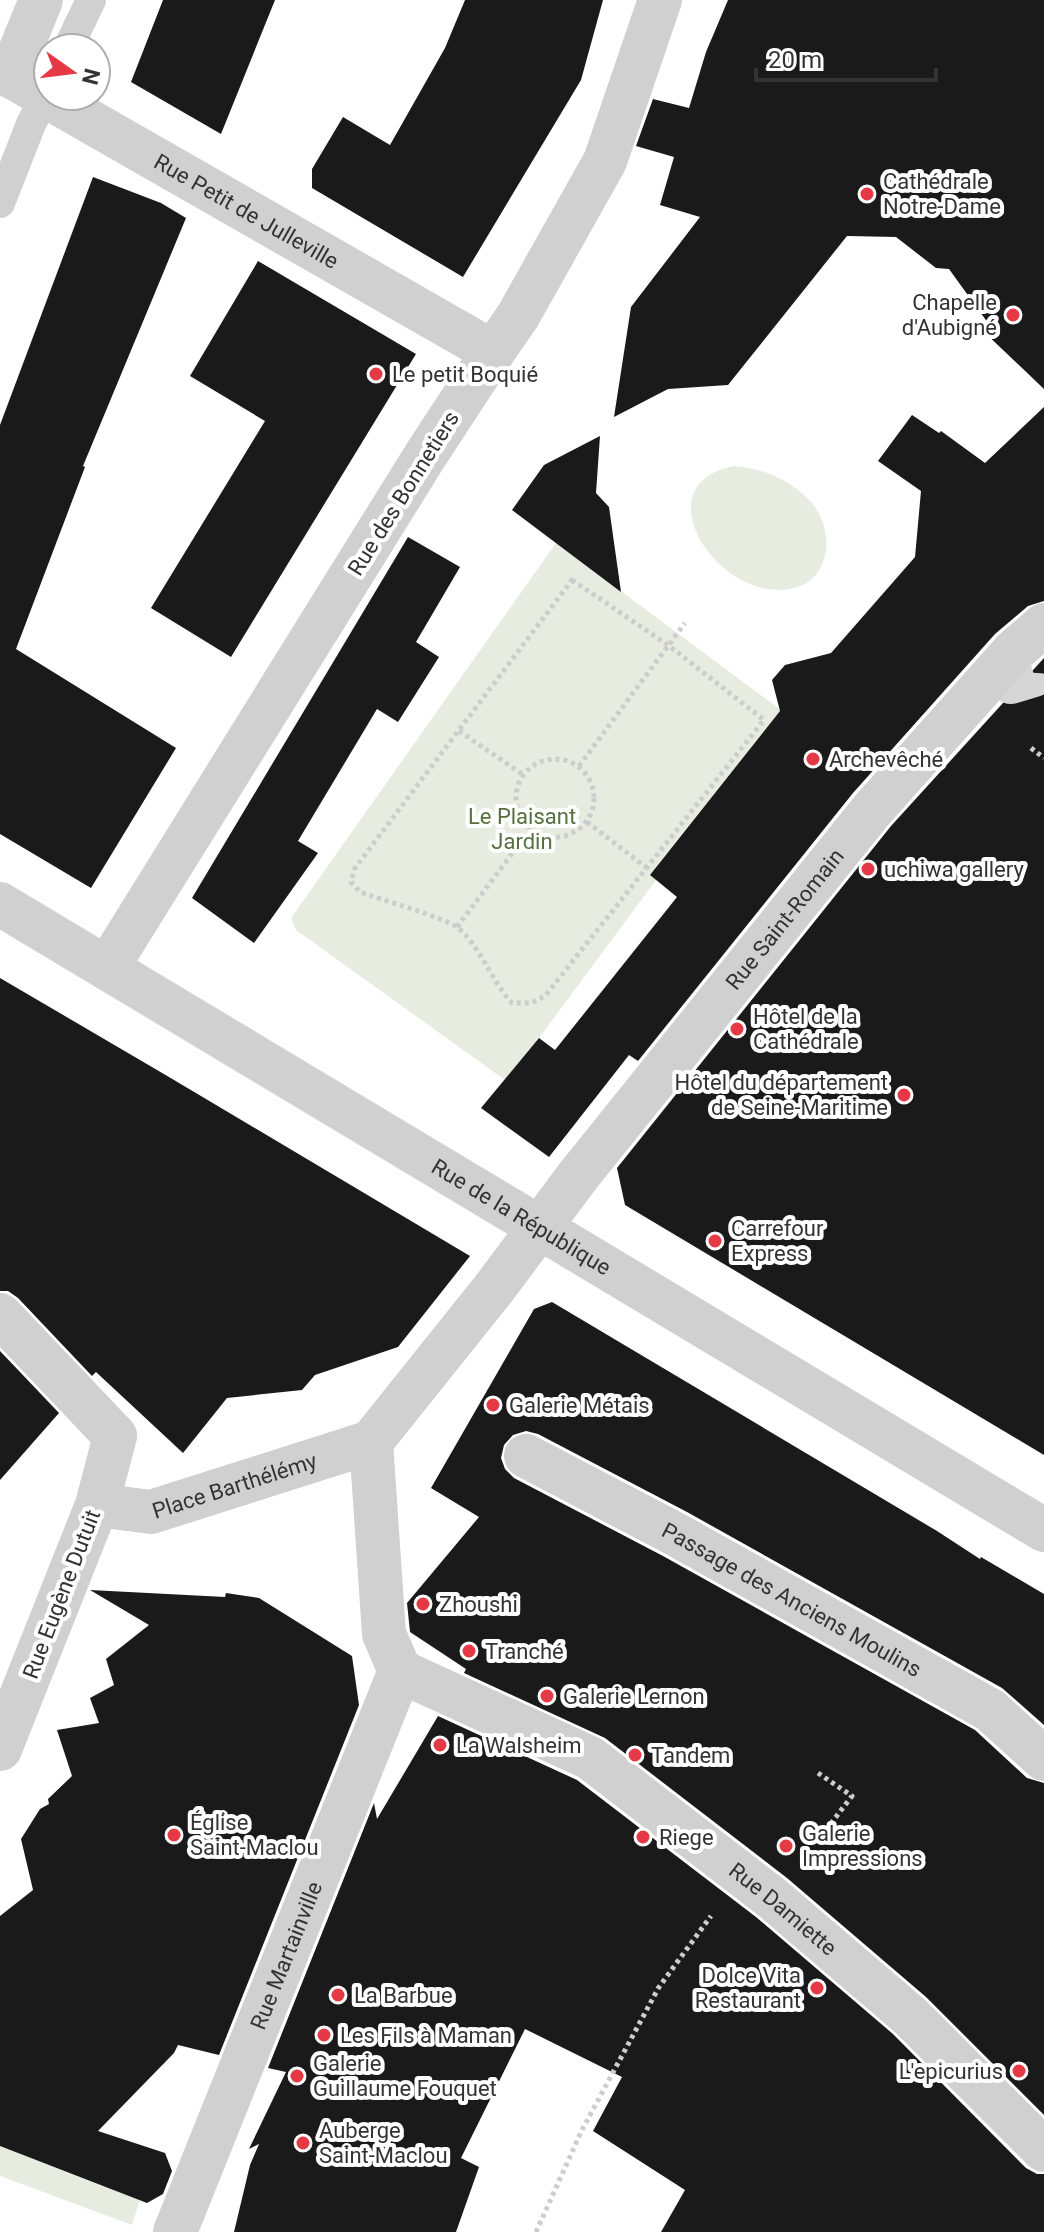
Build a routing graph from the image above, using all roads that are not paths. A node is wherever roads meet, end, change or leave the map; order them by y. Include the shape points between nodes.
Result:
1 (41, 0) edge
2 (91, 0) edge
3 (660, 0) edge
4 (76, 32) edge
5 (26, 83) edge
6 (0, 203) edge
7 (493, 352) junction
8 (1044, 625) edge
9 (0, 904) edge
10 (107, 968) junction
11 (540, 1228) junction
12 (0, 1315) edge
13 (371, 1442) junction
14 (526, 1456) dead end
15 (97, 1505) junction
16 (1044, 1530) edge
17 (392, 1653) junction
18 (0, 1749) edge
19 (1044, 1759) edge
20 (1044, 2150) edge
21 (175, 2232) edge

1 - 5 street
2 - 4 lane
3 - 7 street, Rue des Bonnetiers via 605,161
5 - 6 lane via 31,124
5 - 7 street, Rue Petit de Julleville
7 - 10 street, Rue des Bonnetiers
8 - 11 street, Rue Saint-Romain via 1014,651 872,810
9 - 10 street, Rue de la République
10 - 11 street, Rue de la République
11 - 13 street
11 - 16 street, Rue de la République
12 - 15 street, Rue Eugène Dutuit via 115,1436
13 - 15 street, Place Barthélémy via 151,1512
13 - 17 street
14 - 19 street, Passage des Anciens Moulins via 990,1710
15 - 18 street, Rue Eugène Dutuit
17 - 20 street, Rue Damiette via 590,1758 741,1873 910,2016
17 - 21 street, Rue Martainville

